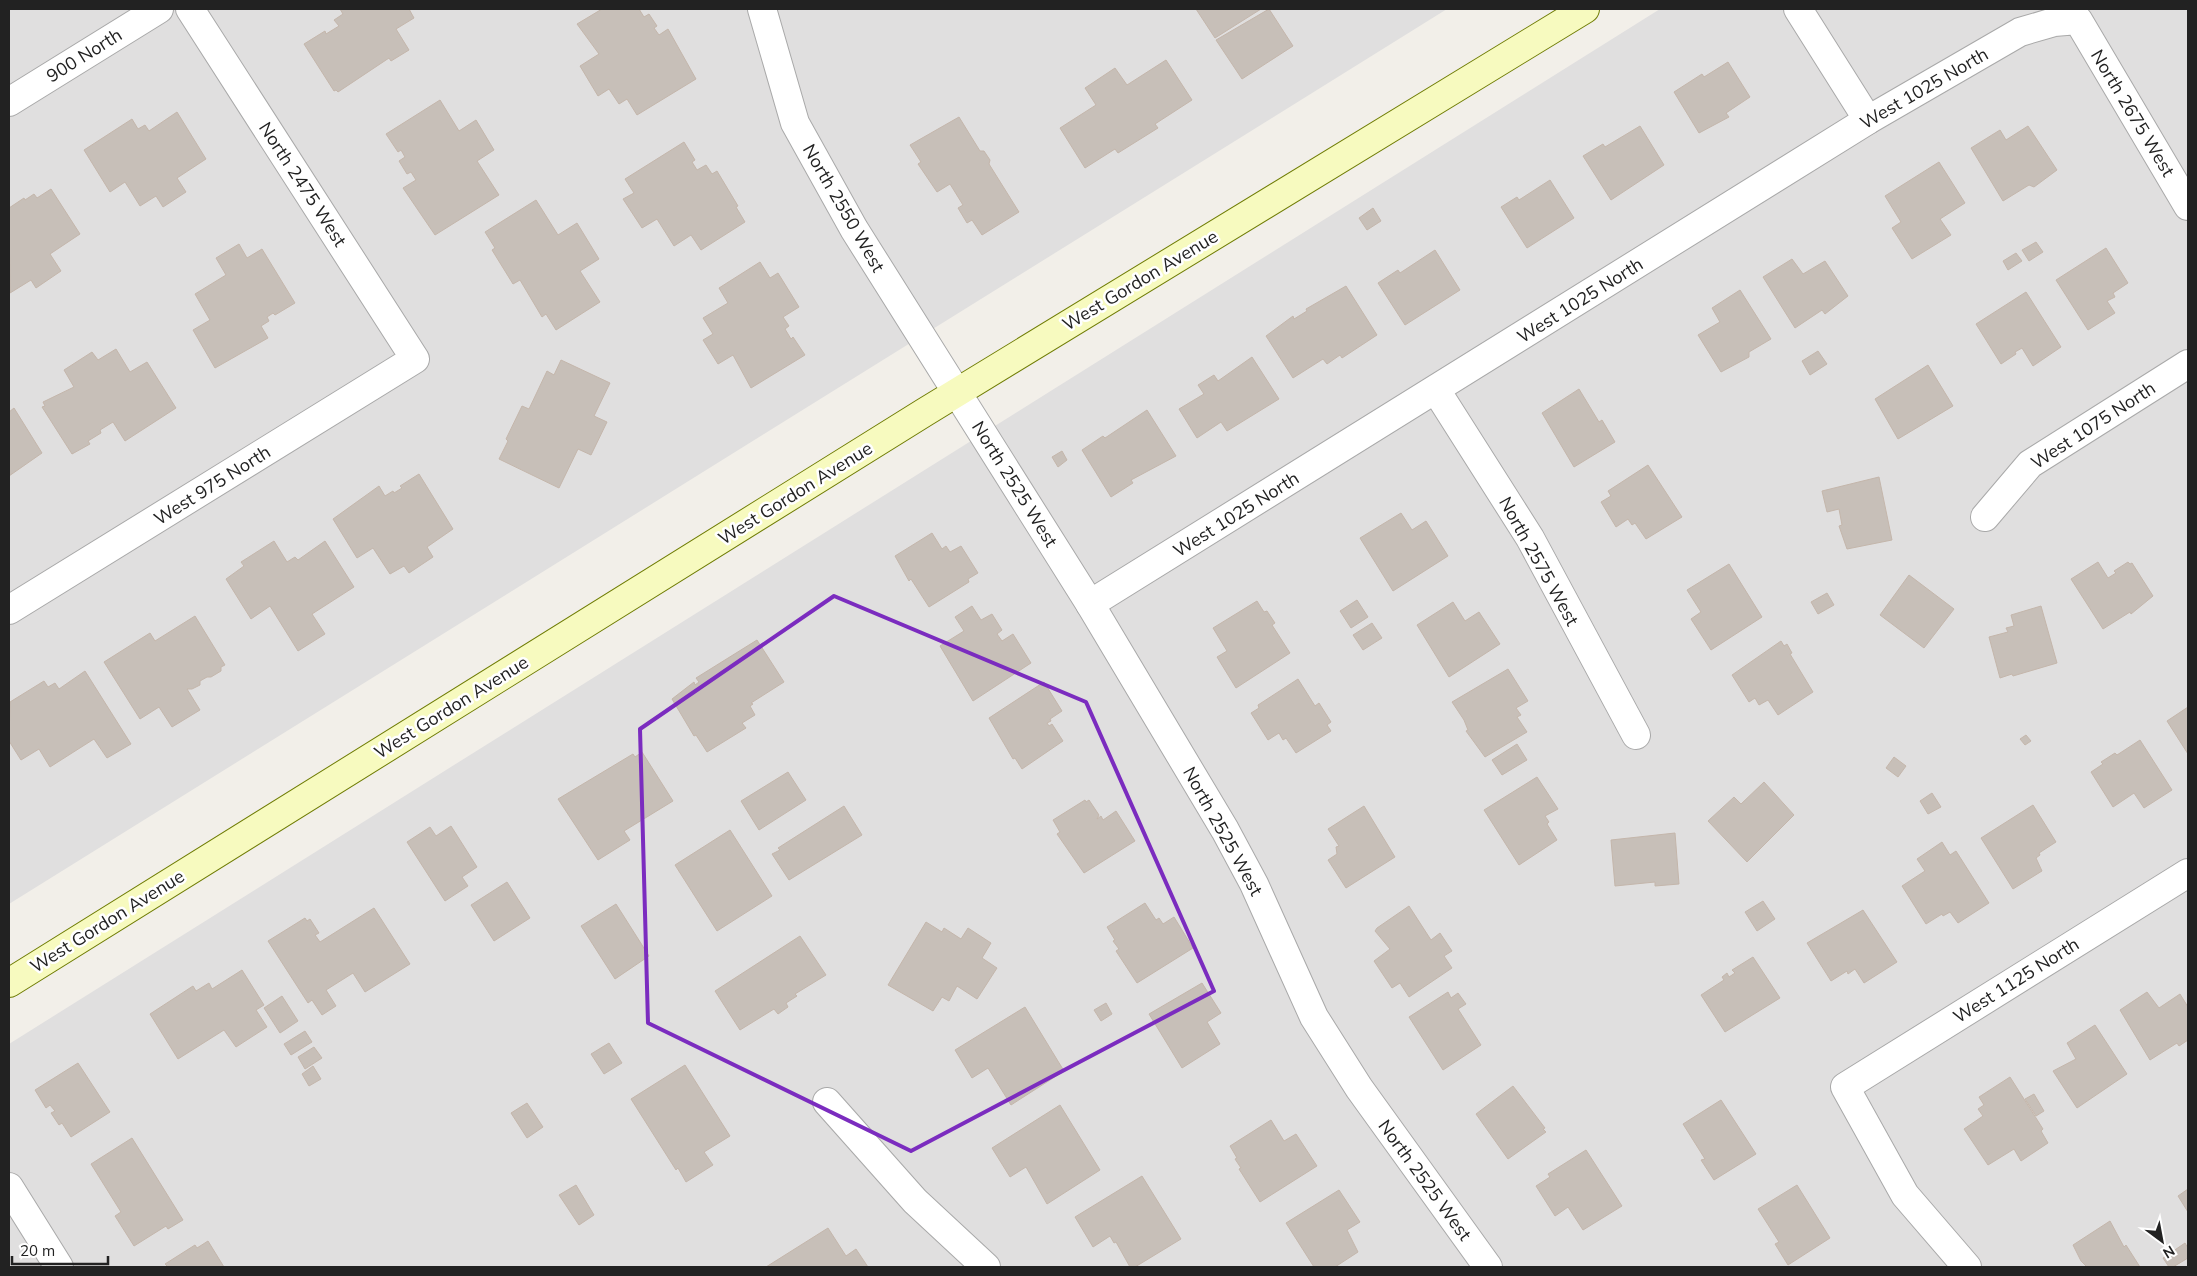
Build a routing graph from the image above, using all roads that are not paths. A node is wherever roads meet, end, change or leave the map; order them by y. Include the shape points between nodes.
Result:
1 (159, 9) edge
2 (190, 9) edge
3 (762, 9) edge
4 (1585, 9) edge
5 (1798, 9) edge
6 (2078, 20) joint
7 (9, 102) edge
8 (1868, 120) junction
9 (2188, 206) edge
10 (415, 359) joint
11 (2188, 364) edge
12 (1436, 390) junction
13 (958, 393) junction
14 (1985, 517) dead end
15 (1090, 604) junction
16 (9, 610) edge
17 (1636, 735) dead end
18 (2188, 873) edge
19 (9, 983) edge
20 (828, 1102) dead end
21 (9, 1187) edge
22 (59, 1267) edge
23 (986, 1267) edge
24 (1488, 1267) edge
25 (1966, 1267) edge

1 - 7 street, 900 North
2 - 10 street, North 2475 West
3 - 13 street, North 2550 West via 795,123 854,230
4 - 13 main road, West Gordon Avenue
5 - 8 street
6 - 8 street, West 1025 North via 2054,22 2020,32
6 - 9 street, North 2675 West
8 - 12 street, West 1025 North
10 - 16 street, West 975 North
11 - 14 street, West 1075 North via 2030,464
12 - 15 street, West 1025 North
12 - 17 street, North 2575 West via 1530,538
13 - 15 street, North 2525 West
13 - 19 main road, West Gordon Avenue
15 - 24 street, North 2525 West via 1229,837 1254,884 1314,1017 1359,1088
18 - 25 street, West 1125 North via 1844,1087 1906,1195
20 - 23 street via 914,1200
21 - 22 street

